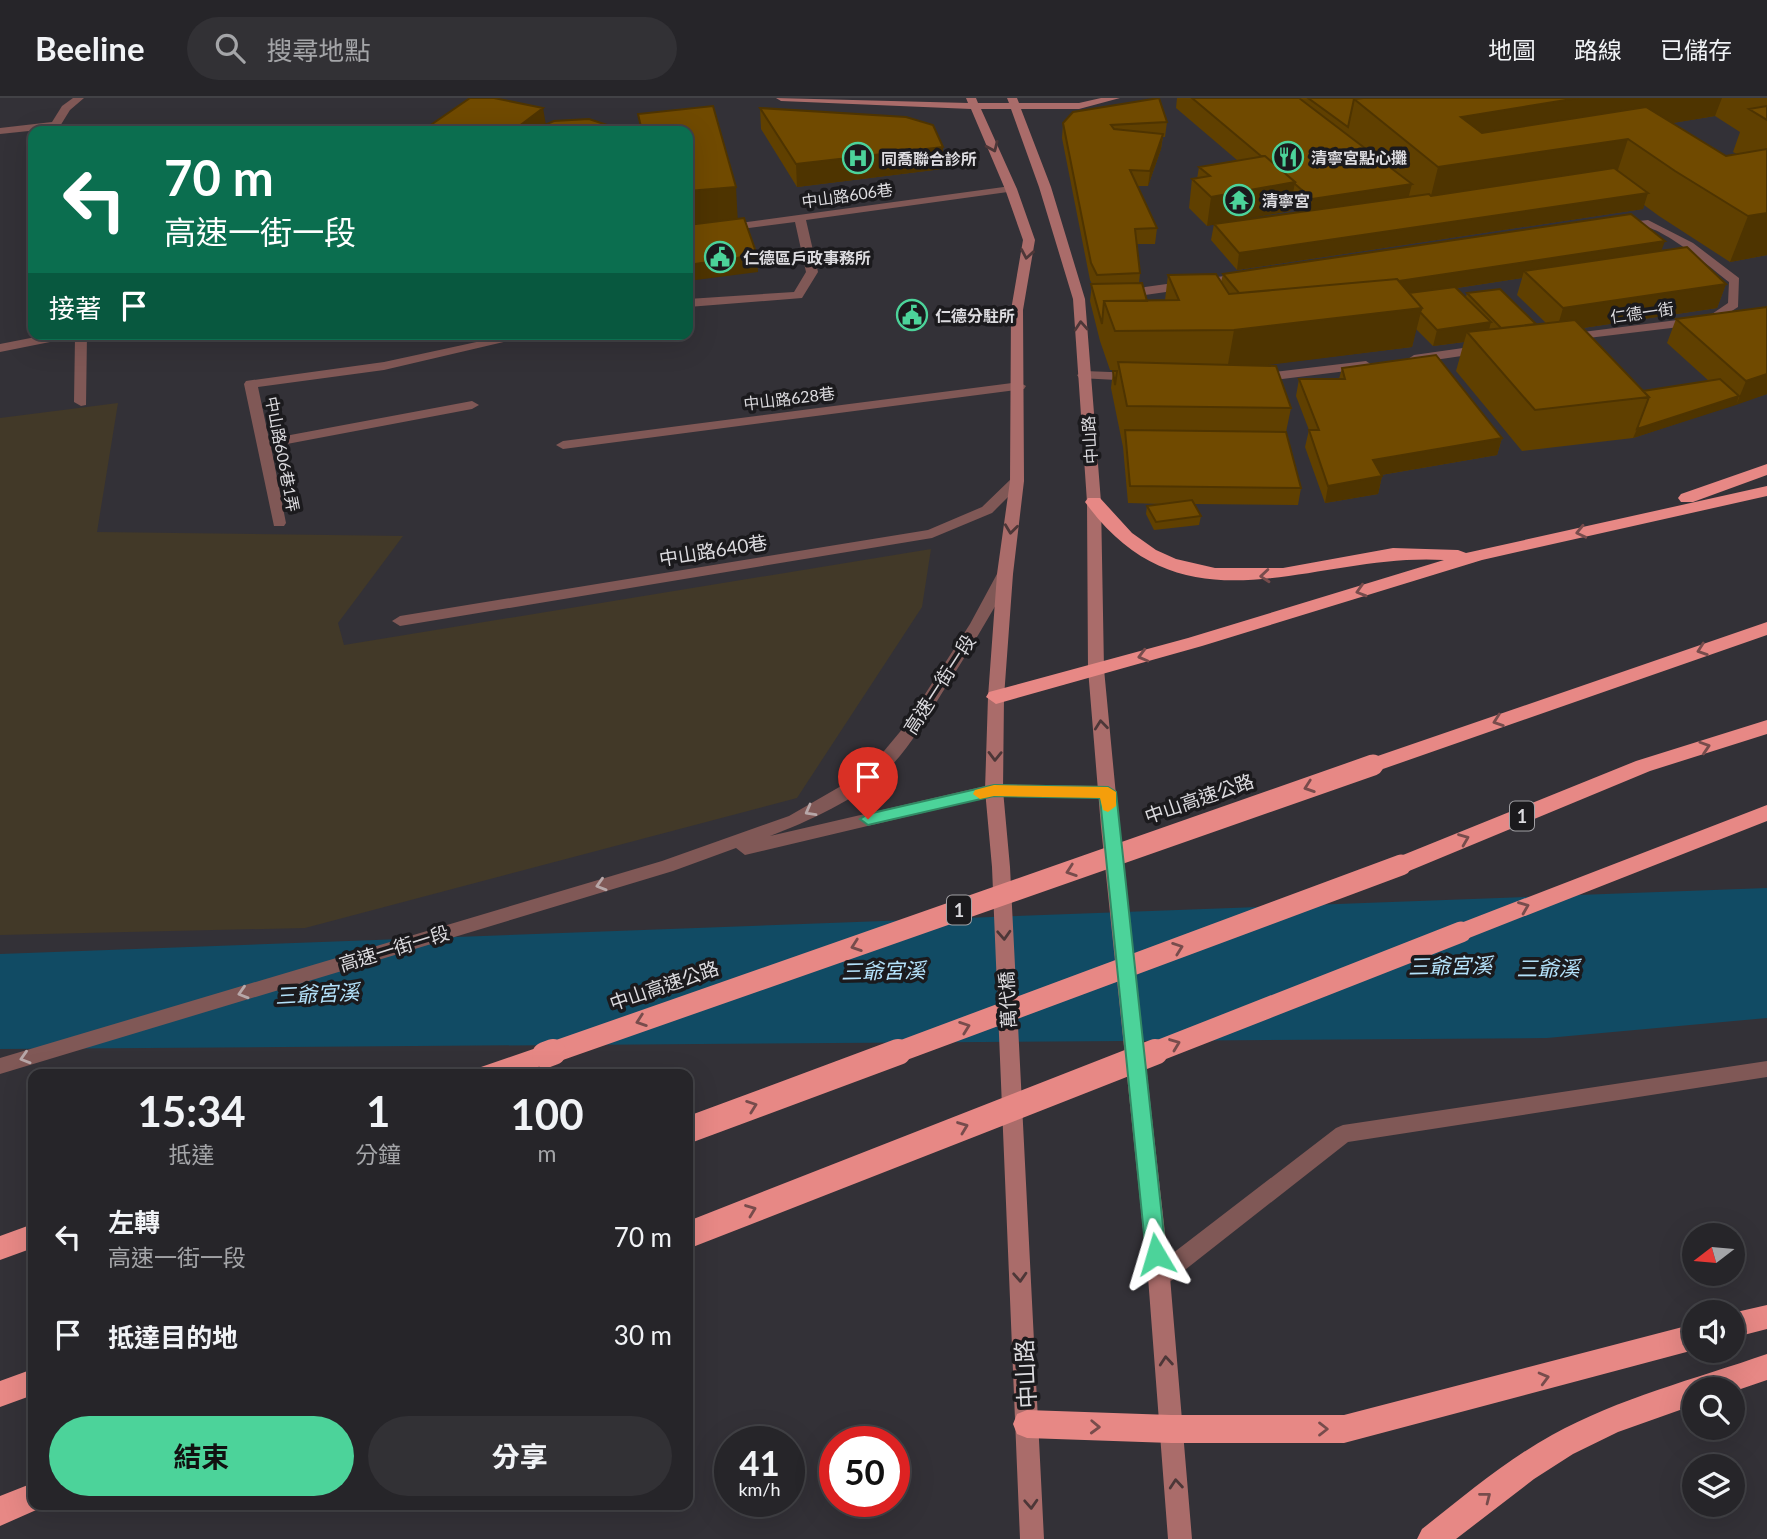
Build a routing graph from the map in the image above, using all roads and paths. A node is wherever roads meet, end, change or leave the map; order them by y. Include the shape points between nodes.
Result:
1 (79, 98) edge
2 (780, 98) edge
3 (1050, 98) edge
4 (1115, 98) edge
5 (973, 102) edge
6 (1014, 102) edge
7 (54, 126) edge
8 (28, 129) edge
9 (0, 131) edge
10 (1011, 189) junction
11 (800, 218) junction
12 (1608, 228) edge
13 (693, 232) edge
14 (1256, 275) edge
15 (1145, 292) edge
16 (693, 303) edge
17 (41, 340) edge
18 (80, 340) edge
19 (504, 340) edge
20 (1551, 340) edge
21 (0, 348) edge
22 (1497, 348) edge
23 (1402, 360) edge
24 (1374, 364) edge
25 (1084, 375) junction
26 (1153, 377) edge
27 (1246, 379) edge
28 (1018, 386) junction
29 (81, 402) dead end
30 (472, 405) dead end
31 (263, 444) junction
32 (563, 445) dead end
33 (1767, 469) edge
34 (1017, 481) junction
35 (1767, 491) edge
36 (1094, 502) junction
37 (1623, 522) junction
38 (279, 523) dead end
39 (1478, 555) junction
40 (1005, 574) junction
41 (400, 621) dead end
42 (1767, 628) edge
43 (1096, 669) junction
44 (996, 698) junction
45 (1767, 727) edge
46 (994, 790) junction
47 (1108, 792) junction
48 (1767, 813) edge
49 (667, 866) junction
50 (0, 1066) edge
51 (504, 1069) edge
52 (1767, 1069) edge
53 (693, 1128) edge
54 (1017, 1209) joint
55 (693, 1233) edge
56 (28, 1236) edge
57 (28, 1237) edge
58 (0, 1242) edge
59 (0, 1248) edge
60 (1159, 1277) junction
61 (1767, 1317) edge
62 (1745, 1323) edge
63 (1682, 1340) edge
64 (1767, 1367) edge
65 (1739, 1377) edge
66 (28, 1384) edge
67 (0, 1394) edge
68 (1682, 1396) edge
69 (1027, 1424) junction
70 (1171, 1429) junction
71 (28, 1499) edge
72 (0, 1511) edge
73 (1032, 1539) edge
74 (1180, 1539) edge
75 (1432, 1539) edge

1 - 7 street
2 - 5 main road
3 - 6 main road
4 - 6 main road via 1079,106
5 - 6 main road
5 -> 10 main road
25 -> 6 main road, 中山路 via 1079,299
8 - 9 street
10 - 11 street, 中山路606巷
10 -> 28 main road via 1029,240 1017,310
11 - 13 street, 中山路606巷
11 - 16 street via 812,272 798,295
12 - 20 street, 仁德一街 via 1648,223 1689,245 1735,281 1734,303 1713,319
14 - 15 street
17 - 21 street
18 - 29 street
19 - 31 street, 中山路606巷1弄 via 384,366 251,384
22 - 23 street
24 - 27 street
25 - 26 street
25 - 36 main road, 中山路
28 - 32 street, 中山路628巷
28 - 34 main road
30 - 31 street
31 - 38 street, 中山路606巷1弄
33 - 37 highway
34 -> 40 main road
34 - 41 street, 中山路640巷 via 987,510 932,534
35 - 37 highway
39 -> 36 highway via 1385,554 1252,577 1211,572 1144,549
36 - 43 main road, 中山路
37 -> 39 highway
39 -> 43 highway
40 - 44 main road
40 -> 49 street, 高速一街一段 via 930,699 880,767 794,820
42 -> 51 highway, 中山高速公路 / 1, bridge
43 - 44 highway
47 -> 43 main road, 中山路
44 -> 46 main road
53 -> 45 highway, 1, bridge via 1401,865 1643,766
46 - 47 street, 高速一街一段
46 - 49 street, 高速一街一段
46 -> 54 main road, 萬代橋, bridge
47 - 60 main road, bridge
55 -> 48 highway, bridge
49 -> 50 street, 高速一街一段
52 - 60 street via 1343,1134
54 -> 69 main road, 中山路
56 - 58 highway
57 - 59 highway
70 -> 60 main road
61 - 62 highway
70 -> 63 highway via 1344,1429
64 - 65 highway
66 - 67 highway
75 -> 68 highway via 1563,1444
69 -> 70 highway
69 -> 73 main road, 中山路
74 -> 70 main road
71 - 72 highway

